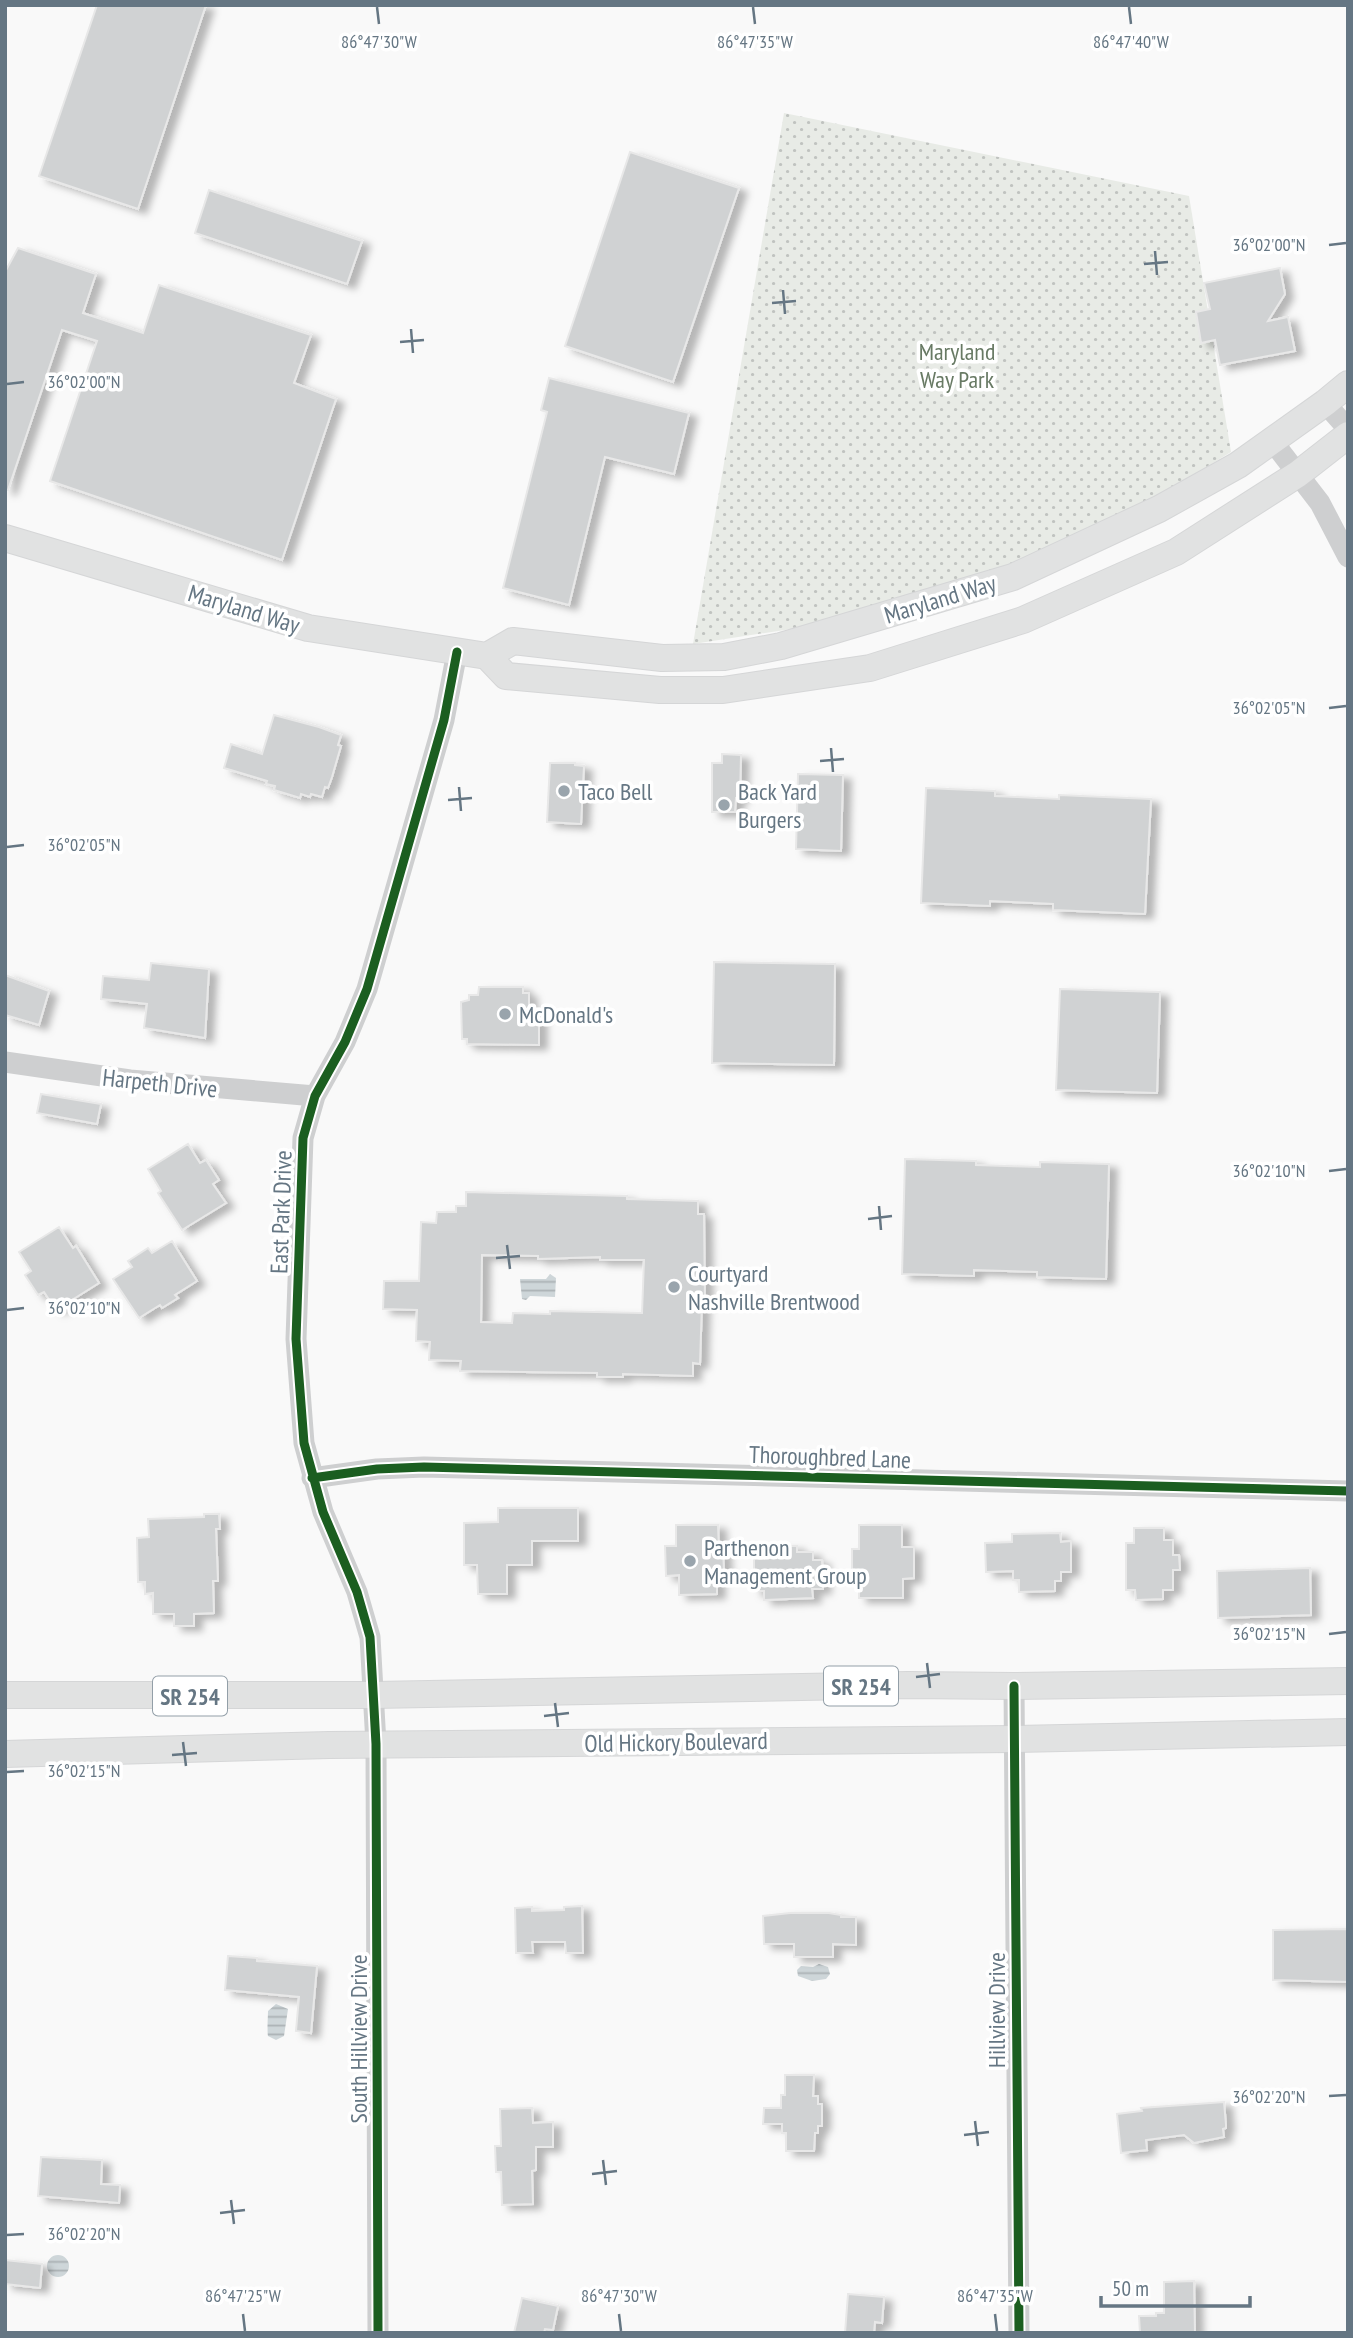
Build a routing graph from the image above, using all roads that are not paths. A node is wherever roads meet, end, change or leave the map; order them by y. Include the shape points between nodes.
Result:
1 (1348, 384) edge
2 (1325, 403) junction
3 (1348, 429) edge
4 (1348, 435) edge
5 (1273, 442) junction
6 (1298, 474) junction
7 (5, 538) edge
8 (1348, 557) edge
9 (857, 624) junction
10 (457, 652) junction
11 (487, 656) junction
12 (870, 668) junction
13 (5, 1062) edge
14 (316, 1096) junction
15 (312, 1478) junction
16 (1348, 1491) edge
17 (1348, 1681) edge
18 (1014, 1686) junction
19 (5, 1695) edge
20 (374, 1695) junction
21 (1348, 1732) edge
22 (1014, 1739) junction
23 (376, 1744) junction
24 (5, 1754) edge
25 (378, 2333) edge
26 (1019, 2333) edge

1 - 2 main road, Maryland Way
2 - 3 street
2 - 5 main road, Maryland Way
4 - 6 main road, Maryland Way
5 - 6 street
5 - 9 main road, Maryland Way via 1159,509 1013,577
6 - 8 street via 1320,503
6 - 12 main road, Maryland Way via 1175,552 1023,620
7 - 10 main road, Maryland Way via 308,628
9 - 11 main road, Maryland Way via 724,657 662,658 513,641
9 - 12 main road
10 - 11 main road, Maryland Way
10 - 14 street, East Park Drive via 444,720 367,989
11 - 12 main road, Maryland Way via 506,676 660,690 723,690
13 - 14 street, Harpeth Drive via 165,1084
14 - 15 street, East Park Drive via 303,1138 296,1339 304,1443
15 - 16 street, Thoroughbred Lane via 424,1467
15 - 20 street, East Park Drive via 365,1616
17 - 18 main road, SR 254
18 - 20 main road, SR 254
18 - 22 street, Hillview Drive
19 - 20 main road, SR 254
20 - 23 street, East Park Drive
21 - 22 main road, Old Hickory Boulevard / SR 254
22 - 23 main road, Old Hickory Boulevard / SR 254
22 - 26 street, Hillview Drive
23 - 24 main road, Old Hickory Boulevard / SR 254
23 - 25 street, South Hillview Drive

